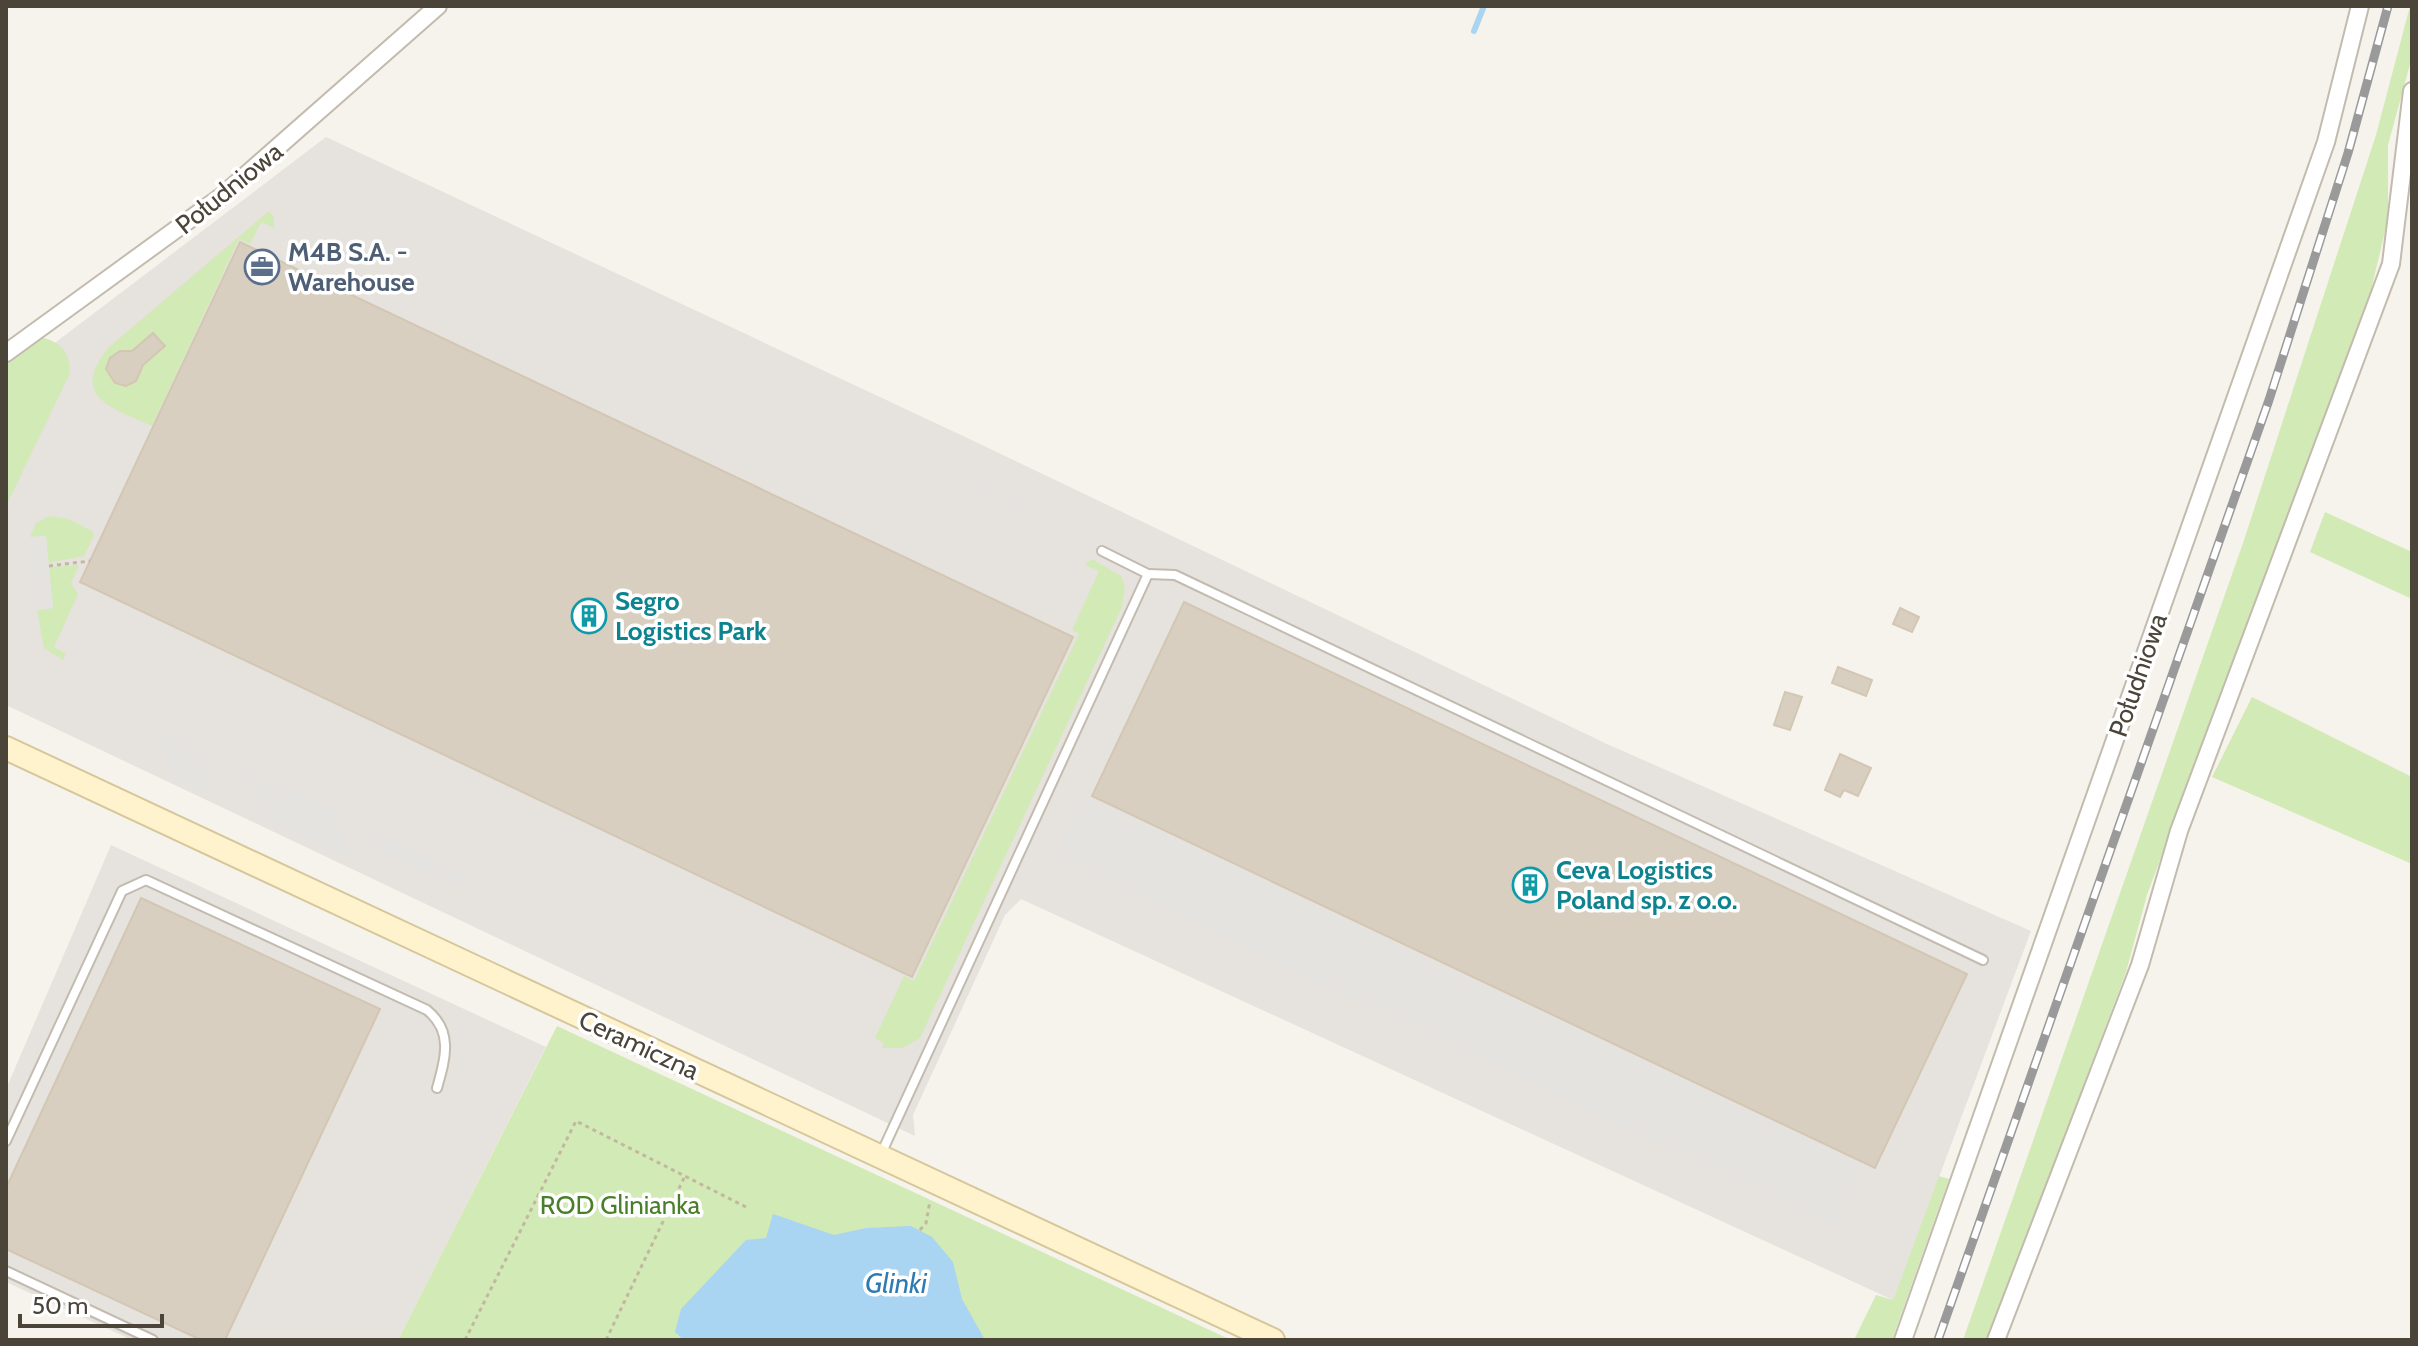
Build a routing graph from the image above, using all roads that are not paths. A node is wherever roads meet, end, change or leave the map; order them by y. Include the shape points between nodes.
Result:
1 (438, 6) edge
2 (2360, 6) edge
3 (2412, 91) edge
4 (6, 353) edge
5 (1102, 551) dead end
6 (1148, 574) junction
7 (6, 748) edge
8 (1983, 960) dead end
9 (437, 1088) dead end
10 (6, 1141) edge
11 (879, 1158) junction
12 (6, 1271) edge
13 (153, 1340) edge
14 (1273, 1340) edge
15 (1903, 1340) edge
16 (1996, 1340) edge

1 - 4 street, Południowa via 222,196
2 - 15 street, Południowa via 2320,157
3 - 16 street via 2391,264 2179,831 2136,975
5 - 6 lane
6 - 8 lane via 1175,575
6 - 11 lane
7 - 11 main road, Ceramiczna
9 - 10 lane via 446,1039 427,1010 146,880 122,891
11 - 14 main road, Ceramiczna
12 - 13 lane

